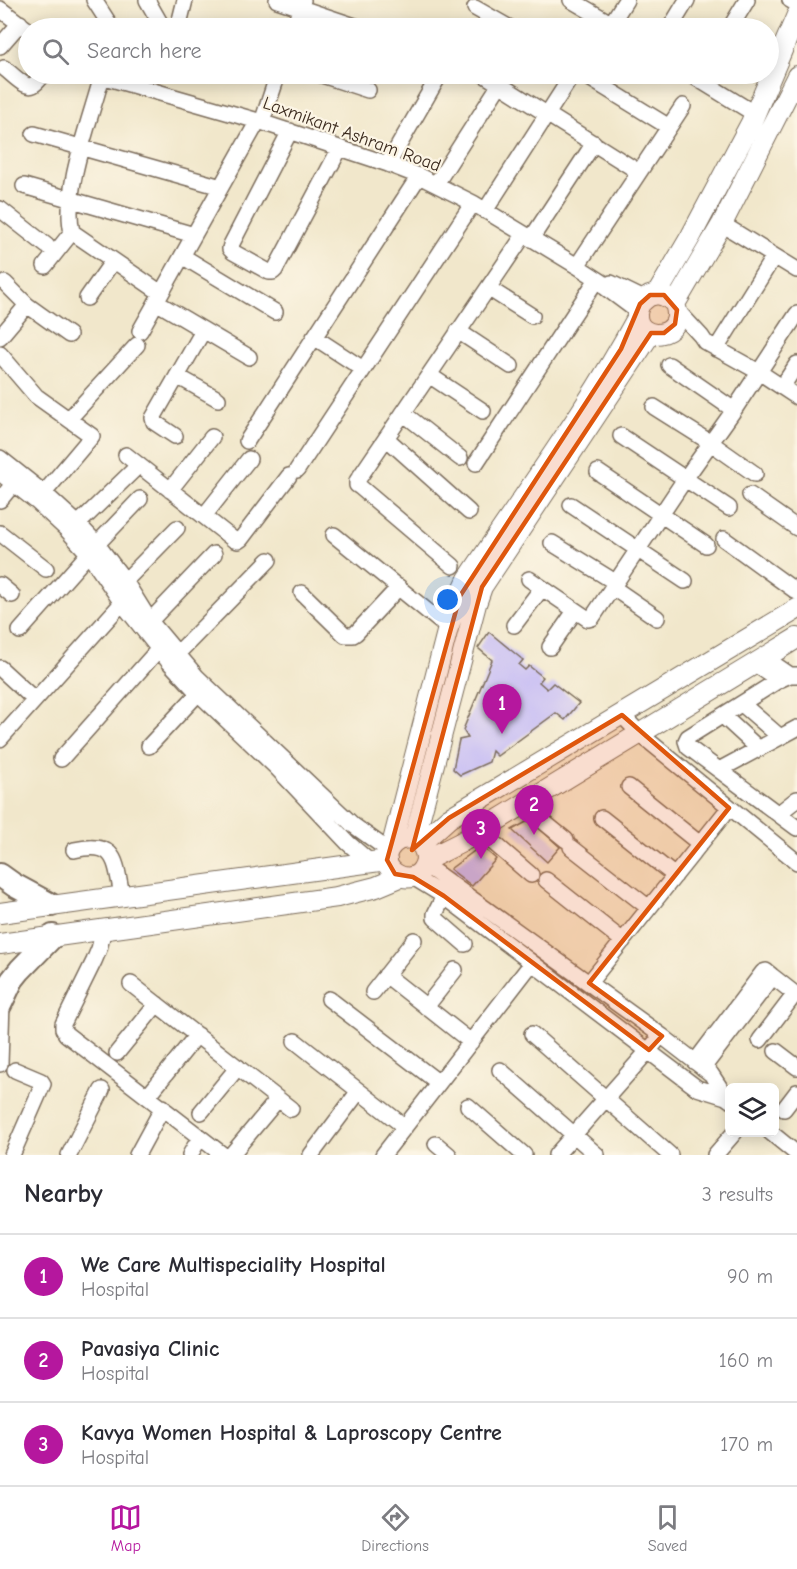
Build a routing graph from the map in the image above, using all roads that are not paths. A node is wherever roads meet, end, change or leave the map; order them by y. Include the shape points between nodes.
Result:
1 (94, 0) edge
2 (147, 0) edge
3 (185, 0) edge
4 (277, 0) edge
5 (571, 0) edge
6 (626, 0) edge
7 (687, 0) edge
8 (747, 0) edge
9 (790, 0) edge
10 (302, 4) edge
11 (797, 4) edge
12 (476, 8) dead end
13 (0, 9) edge
14 (797, 15) edge
15 (106, 18) edge
16 (157, 18) edge
17 (180, 18) edge
18 (336, 18) edge
19 (493, 18) edge
20 (601, 18) edge
21 (618, 18) edge
22 (676, 18) edge
23 (736, 18) edge
24 (18, 22) edge
25 (18, 32) edge
26 (0, 46) edge
27 (779, 57) edge
28 (4, 68) dead end
29 (797, 76) edge
30 (18, 79) edge
31 (104, 84) edge
32 (136, 84) edge
33 (274, 84) edge
34 (350, 84) edge
35 (434, 84) edge
36 (500, 84) joint
37 (566, 84) edge
38 (599, 84) edge
39 (710, 84) edge
40 (768, 84) edge
41 (368, 90) dead end
42 (683, 106) dead end
43 (547, 114) junction
44 (755, 114) junction
45 (260, 122) junction
46 (669, 127) junction
47 (290, 131) junction
48 (34, 134) dead end
49 (594, 143) junction
50 (82, 147) junction
51 (340, 148) junction
52 (388, 164) junction
53 (639, 172) junction
54 (419, 176) junction
55 (436, 184) junction
56 (24, 186) dead end
57 (221, 187) junction
58 (70, 199) junction
59 (479, 207) junction
60 (0, 209) edge
61 (722, 224) junction
62 (72, 232) junction
63 (194, 235) junction
64 (528, 237) junction
65 (47, 246) dead end
66 (182, 256) junction
67 (774, 256) junction
68 (113, 261) junction
69 (45, 266) dead end
70 (576, 266) junction
71 (797, 270) edge
72 (599, 280) junction
73 (5, 283) dead end
74 (488, 288) junction
75 (158, 297) junction
76 (87, 298) dead end
77 (27, 305) junction
78 (644, 305) junction
79 (676, 307) junction
80 (275, 312) dead end
81 (797, 314) edge
82 (532, 316) dead end
83 (203, 330) junction
84 (671, 330) junction
85 (458, 332) junction
86 (651, 333) junction
87 (69, 335) dead end
88 (0, 337) edge
89 (314, 337) junction
90 (710, 346) junction
91 (0, 354) edge
92 (249, 357) dead end
93 (797, 363) edge
94 (669, 365) dead end
95 (511, 366) dead end
96 (363, 369) junction
97 (759, 372) junction
98 (429, 375) junction
99 (177, 376) junction
100 (782, 387) junction
101 (797, 397) edge
102 (218, 399) dead end
103 (654, 407) dead end
104 (734, 410) junction
105 (483, 411) dead end
106 (403, 413) junction
107 (69, 419) junction
108 (175, 436) dead end
109 (621, 436) dead end
110 (212, 437) dead end
111 (386, 438) junction
112 (246, 441) dead end
113 (711, 443) junction
114 (126, 455) dead end
115 (0, 458) edge
116 (460, 458) dead end
117 (249, 459) dead end
118 (476, 463) dead end
119 (139, 465) junction
120 (598, 472) dead end
121 (0, 473) edge
122 (755, 474) dead end
123 (17, 479) junction
124 (685, 479) junction
125 (170, 490) junction
126 (44, 493) junction
127 (750, 495) dead end
128 (140, 499) dead end
129 (0, 500) edge
130 (571, 505) dead end
131 (729, 508) dead end
132 (469, 512) dead end
133 (661, 514) junction
134 (204, 516) junction
135 (78, 524) junction
136 (177, 528) dead end
137 (797, 528) edge
138 (0, 533) edge
139 (334, 535) dead end
140 (724, 539) dead end
141 (552, 543) dead end
142 (706, 545) dead end
143 (92, 548) junction
144 (637, 550) junction
145 (214, 554) dead end
146 (269, 560) dead end
147 (453, 566) dead end
148 (46, 569) dead end
149 (529, 579) dead end
150 (125, 581) junction
151 (685, 581) dead end
152 (614, 585) junction
153 (399, 587) junction
154 (542, 588) junction
155 (797, 592) edge
156 (302, 593) dead end
157 (122, 603) junction
158 (797, 609) edge
159 (575, 611) junction
160 (657, 618) dead end
161 (150, 621) junction
162 (514, 625) dead end
163 (448, 628) junction
164 (20, 631) dead end
165 (797, 638) edge
166 (162, 645) junction
167 (550, 647) dead end
168 (177, 654) junction
169 (760, 661) junction
170 (0, 669) edge
171 (789, 677) edge
172 (202, 689) junction
173 (35, 700) junction
174 (742, 704) junction
175 (622, 714) junction
176 (723, 716) junction
177 (797, 728) edge
178 (640, 734) junction
179 (1, 737) edge
180 (780, 737) junction
181 (149, 746) dead end
182 (759, 748) junction
183 (61, 759) dead end
184 (719, 770) junction
185 (629, 787) dead end
186 (797, 799) edge
187 (523, 805) junction
188 (729, 808) junction
189 (778, 814) junction
190 (602, 818) dead end
191 (797, 828) edge
192 (480, 831) junction
193 (700, 844) junction
194 (74, 850) dead end
195 (384, 854) junction
196 (416, 861) junction
197 (797, 862) edge
198 (0, 875) edge
199 (531, 875) dead end
200 (675, 876) junction
201 (546, 880) dead end
202 (122, 895) junction
203 (444, 896) junction
204 (51, 905) junction
205 (649, 908) junction
206 (0, 913) edge
207 (104, 929) junction
208 (53, 936) junction
209 (414, 940) dead end
210 (623, 941) junction
211 (0, 944) edge
212 (465, 945) dead end
213 (532, 963) junction
214 (455, 970) dead end
215 (386, 975) junction
216 (589, 983) junction
217 (131, 984) dead end
218 (373, 992) dead end
219 (330, 999) dead end
220 (1, 1003) edge
221 (157, 1004) junction
222 (426, 1006) junction
223 (532, 1034) dead end
224 (197, 1035) junction
225 (662, 1036) junction
226 (760, 1040) dead end
227 (295, 1041) dead end
228 (471, 1042) junction
229 (649, 1050) junction
230 (776, 1051) dead end
231 (117, 1053) dead end
232 (0, 1064) edge
233 (699, 1065) junction
234 (238, 1067) junction
235 (797, 1067) edge
236 (15, 1070) dead end
237 (500, 1070) dead end
238 (439, 1083) junction
239 (102, 1090) dead end
240 (359, 1091) junction
241 (797, 1092) edge
242 (725, 1095) edge
243 (148, 1096) junction
244 (725, 1098) edge
245 (279, 1099) junction
246 (606, 1099) junction
247 (468, 1106) dead end
248 (162, 1107) junction
249 (291, 1109) dead end
250 (784, 1109) dead end
251 (201, 1112) dead end
252 (405, 1127) junction
253 (574, 1134) junction
254 (200, 1137) junction
255 (731, 1137) edge
256 (776, 1137) edge
257 (436, 1144) dead end
258 (797, 1154) edge
259 (12, 1155) edge
260 (69, 1155) edge
261 (137, 1155) edge
262 (190, 1155) edge
263 (223, 1155) edge
264 (231, 1155) edge
265 (310, 1155) edge
266 (383, 1155) edge
267 (449, 1155) edge
268 (524, 1155) edge
269 (556, 1155) edge
270 (597, 1155) edge
271 (670, 1155) edge
272 (716, 1155) edge

1 - 15 street
2 - 16 street
3 - 17 street
4 - 10 street
5 - 20 street
6 - 21 street
7 - 22 street
8 - 23 street
9 - 11 street
10 - 18 street
12 - 19 street
13 - 24 street
14 - 27 main road
25 - 26 street
28 - 30 street
29 - 61 main road
31 - 50 street
32 - 45 street, Laxmikant Ashram Road
33 - 45 street
34 - 41 street
35 - 52 street
36 - 43 street
36 - 55 street
37 - 43 street
38 - 46 street
39 - 44 street
40 - 44 main road
42 - 46 street
43 - 49 street
43 - 59 street
44 - 78 main road via 692,236
45 - 47 street, Laxmikant Ashram Road
45 - 57 street
46 - 53 street
47 - 51 street, Laxmikant Ashram Road
47 - 51 street via 230,249 269,272 275,270
48 - 50 street
49 - 53 street
49 - 64 street
50 - 57 street
50 - 58 street
51 - 52 street, Laxmikant Ashram Road
52 - 54 street, Laxmikant Ashram Road
53 - 70 street
54 - 55 street, Laxmikant Ashram Road
54 - 89 street
55 - 59 street, Laxmikant Ashram Road
56 - 58 street
57 - 63 street
58 - 62 street
58 - 63 street
59 - 64 street, Laxmikant Ashram Road
59 - 96 street
60 - 65 street
61 - 67 street
61 - 79 main road
62 - 68 street
62 - 69 street
63 - 66 street
64 - 70 street, Laxmikant Ashram Road
64 - 74 street
66 - 75 street
66 - 80 street
67 - 71 street
67 - 90 street
68 - 75 street
68 - 76 street
70 - 72 street, Laxmikant Ashram Road
72 - 78 street, Laxmikant Ashram Road via 606,288
72 - 118 street
73 - 77 street
74 - 82 street
74 - 85 street
75 - 83 street
75 - 107 street via 138,338
77 - 87 street
77 - 88 street
78 - 79 main road via 664,295
78 - 86 main road via 640,325
78 - 163 main road via 621,349 468,579
79 - 84 main road via 677,317
79 - 90 street
81 - 97 street
83 - 92 street
83 - 99 street
84 - 86 main road
84 - 90 street
85 - 95 street
85 - 98 street
86 - 196 main road via 482,586
89 - 96 street
89 - 112 street
90 - 97 street
91 - 107 street via 36,396
93 - 100 street
94 - 104 street
96 - 134 street via 293,473 238,541
97 - 100 street
97 - 104 street
98 - 105 street
98 - 106 street
99 - 102 street
99 - 108 street via 153,420
100 - 101 street
103 - 113 street
104 - 113 street
106 - 111 street
106 - 116 street
107 - 126 street via 92,436
109 - 124 street
110 - 125 street
111 - 132 street
111 - 147 street via 357,485
113 - 122 street
113 - 124 street
114 - 119 street
115 - 123 street
117 - 134 street
119 - 125 street
119 - 135 street
120 - 133 street
121 - 123 street
123 - 126 street
123 - 129 street
123 - 143 street via 37,502
124 - 131 street
124 - 133 street
125 - 134 street
126 - 135 street
127 - 137 street
128 - 143 street
130 - 144 street
133 - 142 street
133 - 144 street
135 - 143 street
136 - 150 street
138 - 148 street
139 - 153 street
140 - 155 street
141 - 152 street
143 - 150 street
143 - 157 street
143 - 164 street
144 - 151 street
144 - 152 street
145 - 161 street
146 - 168 street
149 - 154 street
150 - 161 street
152 - 159 street via 590,619
152 - 160 street
153 - 156 street via 356,633 348,635
153 - 163 street
154 - 159 street
154 - 162 street
157 - 166 street
157 - 173 street
158 - 175 main road
159 - 167 street
161 - 166 street
163 - 195 main road
165 - 169 main road
166 - 168 street
166 - 172 street
166 - 183 street
168 - 172 street
169 - 171 street
169 - 178 main road
170 - 173 street
171 - 174 street
172 - 181 street
172 - 195 street
172 - 195 street via 348,843
173 - 179 street
174 - 176 street
174 - 180 street
175 - 178 street
175 - 196 main road via 449,818
176 - 182 street
176 - 184 street via 686,741 688,747
177 - 180 street
178 - 187 main road
178 - 188 street
180 - 182 street
182 - 184 street
184 - 189 street
185 - 193 street
186 - 189 street
187 - 192 main road
187 - 205 street
188 - 193 street
188 - 197 street
189 - 191 street
190 - 200 street
192 - 196 main road
192 - 199 street
193 - 200 street
194 - 202 street via 91,846 112,856
195 - 196 main road via 391,870
195 - 196 main road via 403,839
195 - 202 main road
196 - 203 street
196 - 207 main road via 376,888 337,897
196 - 216 street
198 - 204 highway
200 - 205 street
201 - 210 street
202 - 204 main road
203 - 212 street via 435,918
203 - 213 street
204 - 206 main road
205 - 210 street
207 - 208 main road
207 - 243 street via 63,1029
208 - 211 main road
208 - 220 highway via 12,980
209 - 215 street
210 - 216 street
213 - 228 street
213 - 229 street
214 - 222 street
215 - 218 street
215 - 222 street
216 - 225 street
217 - 221 street
219 - 238 street
220 - 232 street
221 - 224 street
221 - 231 street
222 - 228 street
223 - 246 street
224 - 234 street
224 - 243 street
225 - 229 street
225 - 233 street
226 - 233 street via 795,994 766,971
227 - 240 street
228 - 238 street
229 - 244 street via 697,1088
229 - 246 street
230 - 235 street
233 - 242 street via 711,1074
234 - 245 street
234 - 251 street
236 - 259 street via 43,1084
237 - 253 street
238 - 252 street
239 - 260 street
240 - 252 street
240 - 265 street
241 - 250 street
243 - 248 street
245 - 249 street
245 - 264 street
246 - 253 street
246 - 271 street
247 - 268 street
248 - 254 street
248 - 261 street
252 - 266 street
253 - 269 street
253 - 270 street
254 - 262 street
254 - 263 street
255 - 272 street
256 - 258 street
257 - 267 street

